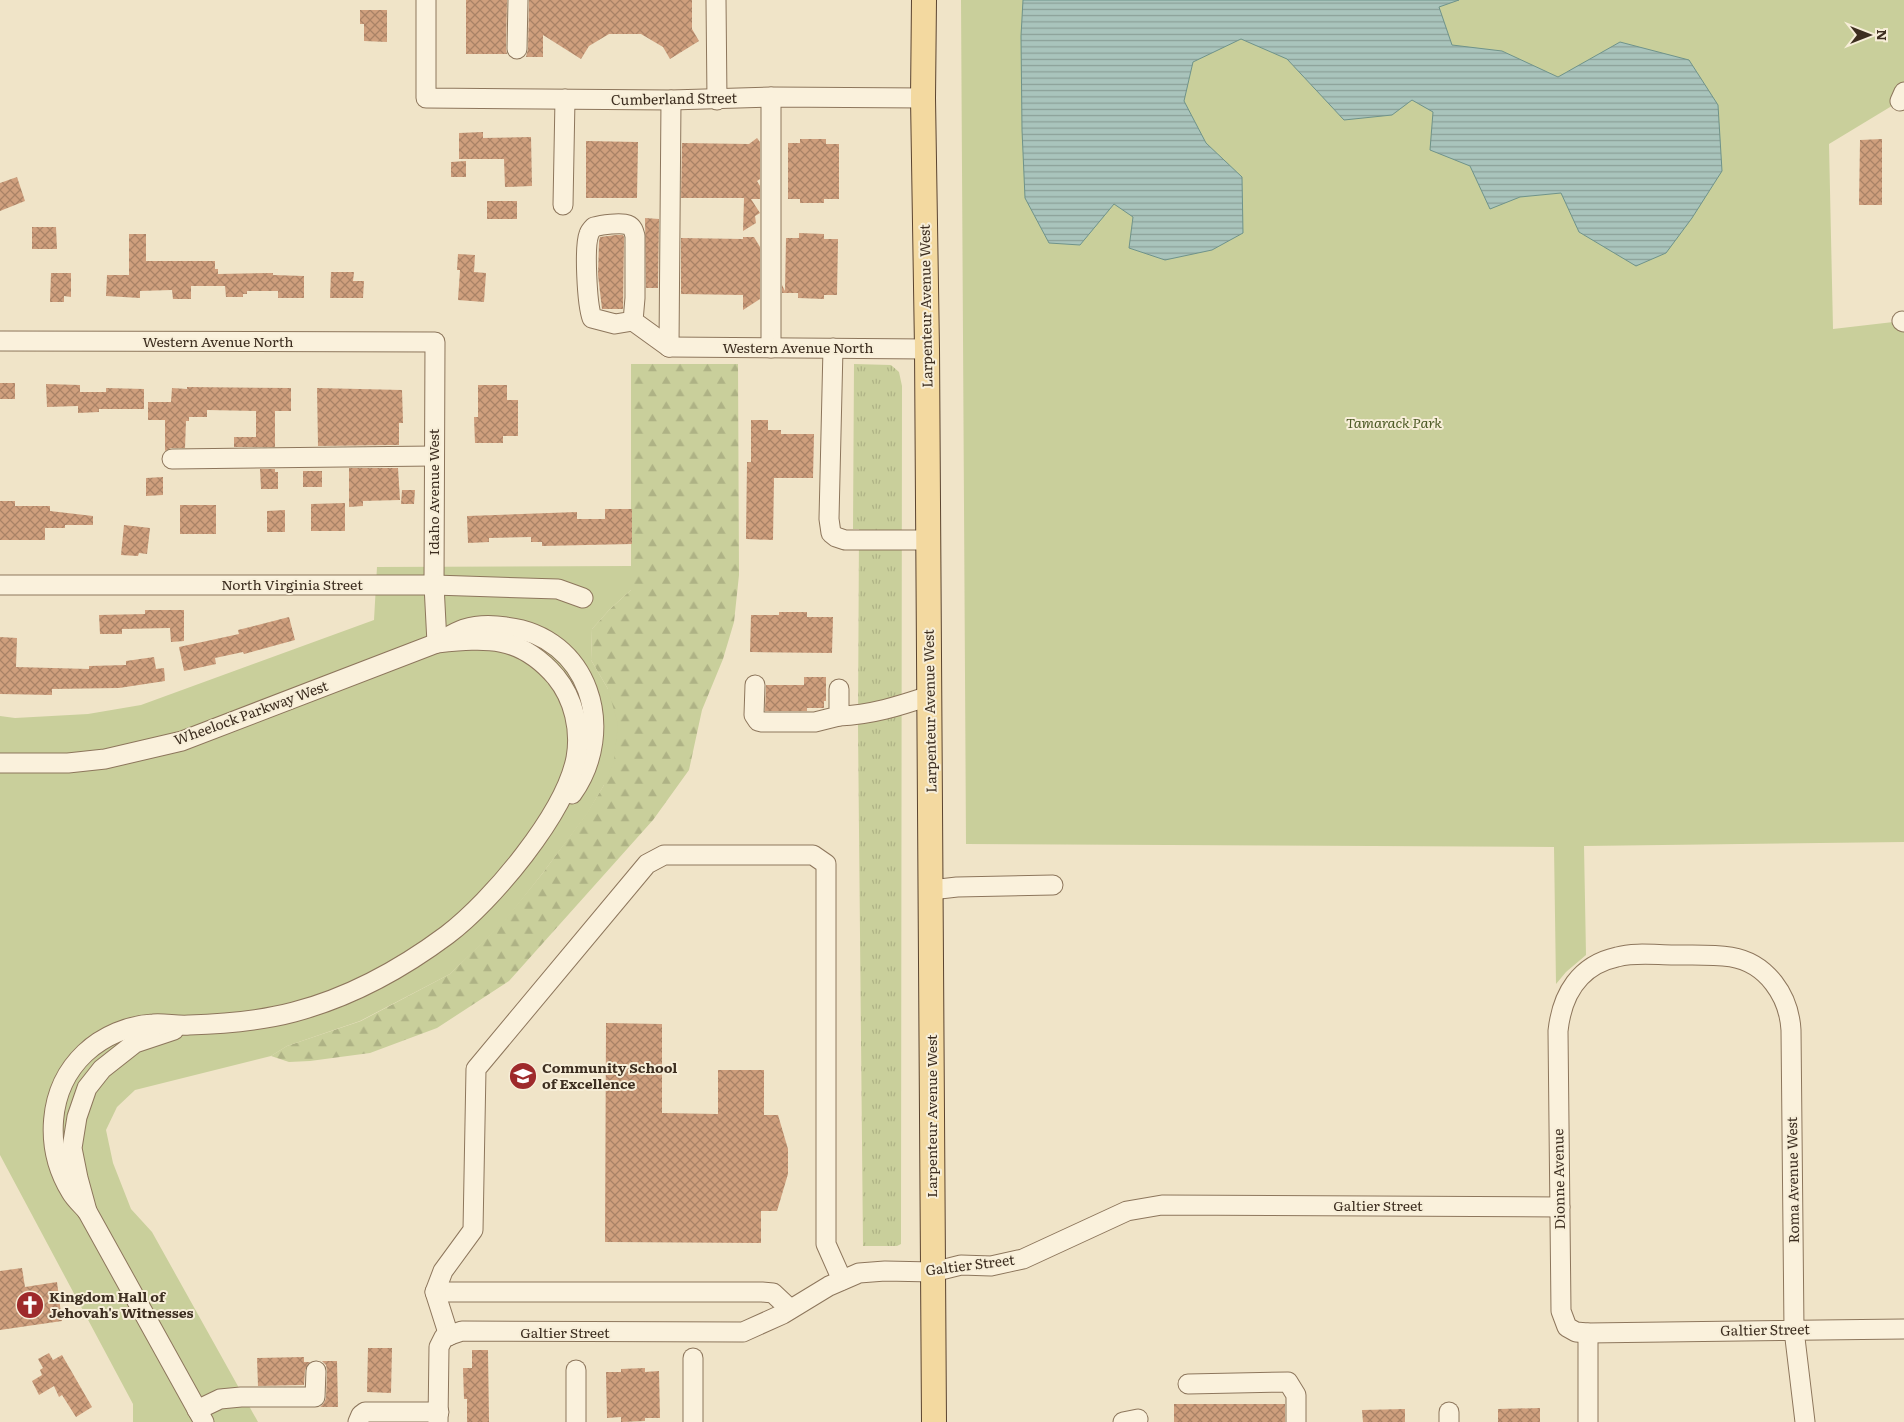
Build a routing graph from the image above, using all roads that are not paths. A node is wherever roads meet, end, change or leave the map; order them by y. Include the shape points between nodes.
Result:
1 (426, 0) edge
2 (518, 0) edge
3 (716, 0) edge
4 (924, 0) edge
5 (517, 49) dead end
6 (771, 96) junction
7 (923, 98) junction
8 (565, 99) junction
9 (671, 100) junction
10 (717, 100) junction
11 (564, 205) dead end
12 (633, 321) junction
13 (0, 342) edge
14 (435, 342) joint
15 (669, 347) junction
16 (771, 348) junction
17 (833, 348) junction
18 (927, 349) junction
19 (434, 456) junction
20 (172, 459) dead end
21 (928, 540) junction
22 (0, 585) edge
23 (434, 585) junction
24 (583, 598) dead end
25 (437, 643) junction
26 (755, 686) dead end
27 (839, 689) dead end
28 (929, 696) junction
29 (839, 716) junction
30 (0, 763) edge
31 (1053, 885) dead end
32 (931, 890) junction
33 (187, 1025) junction
34 (1558, 1031) joint
35 (1560, 1207) junction
36 (87, 1211) junction
37 (933, 1272) junction
38 (842, 1280) junction
39 (435, 1292) junction
40 (790, 1309) junction
41 (1567, 1327) joint
42 (1904, 1329) edge
43 (1794, 1330) junction
44 (1588, 1333) junction
45 (447, 1336) junction
46 (693, 1358) dead end
47 (576, 1370) dead end
48 (316, 1371) dead end
49 (1188, 1384) dead end
50 (201, 1416) edge
51 (438, 1417) edge
52 (358, 1422) edge
53 (576, 1422) edge
54 (693, 1422) edge
55 (934, 1422) edge
56 (1296, 1422) edge
57 (1588, 1422) edge
58 (1805, 1422) edge

1 - 8 street, Cumberland Street via 426,98
2 - 5 street
3 - 10 street
4 - 7 main road, Larpenteur Avenue West
6 - 7 street, Cumberland Street
6 - 10 street, Cumberland Street
6 - 16 street
7 - 18 main road, Larpenteur Avenue West
8 - 9 street, Cumberland Street
8 - 11 street
9 - 10 street, Cumberland Street
9 - 15 street
12 - 12 street via 635,245 632,228 628,225 594,227 589,234 587,256 588,309 592,318 615,324
12 - 15 street
13 - 14 street, Western Avenue North
14 - 19 street, Idaho Avenue West
15 - 16 street, Western Avenue North
16 - 17 street, Western Avenue North
17 - 18 street, Western Avenue North
17 - 21 street via 830,533 845,540
18 - 21 main road, Larpenteur Avenue West
19 - 20 street
19 - 23 street, Idaho Avenue West
21 - 28 main road, Larpenteur Avenue West
22 - 23 street, North Virginia Street
23 - 24 street, North Virginia Street via 558,589
23 - 25 street, Idaho Avenue West
25 - 30 street, Wheelock Parkway West via 182,741 105,759 68,763
25 - 33 street, Wheelock Parkway West via 492,640 520,648 537,657 565,688 574,709 578,738 576,759 559,804 522,858 481,906 409,962 355,992 294,1012 230,1023
26 - 29 street via 754,715 758,721 815,722
27 - 29 street
28 - 29 street via 882,711
28 - 32 main road, Larpenteur Avenue West
31 - 32 street
32 - 37 main road, Larpenteur Avenue West
33 - 36 street, Wheelock Parkway West via 135,1042 102,1069 87,1088 77,1117 72,1148
33 - 36 street, Wheelock Parkway West via 132,1027 108,1037 85,1053 62,1083 52,1120 52,1140 63,1176 72,1194
34 - 35 street, Dionne Avenue
34 - 43 street, Roma Avenue West via 1565,998 1574,984 1586,971 1618,956 1734,957 1750,963 1777,986 1791,1019
35 - 37 street, Galtier Street via 1162,1204 1127,1211 1023,1259 992,1266 961,1265
35 - 41 street, Dionne Avenue via 1561,1311
36 - 50 street, Wheelock Parkway West
37 - 38 street, Galtier Street via 859,1273
37 - 55 main road, Larpenteur Avenue West
38 - 39 street via 826,1244 826,864 813,855 664,855 647,864 476,1069 473,1230 443,1271
38 - 40 street, Galtier Street
39 - 40 street via 768,1292 778,1296
39 - 45 street
40 - 45 street, Galtier Street via 743,1332 462,1331
41 - 44 street, Galtier Street
42 - 43 street, Galtier Street
43 - 44 street, Galtier Street
43 - 58 street, Roma Avenue West
44 - 57 street
45 - 51 street via 439,1347
46 - 54 street
47 - 53 street
48 - 50 street via 315,1397 241,1396 220,1399
49 - 56 street via 1288,1382 1296,1395
51 - 52 street via 365,1412

